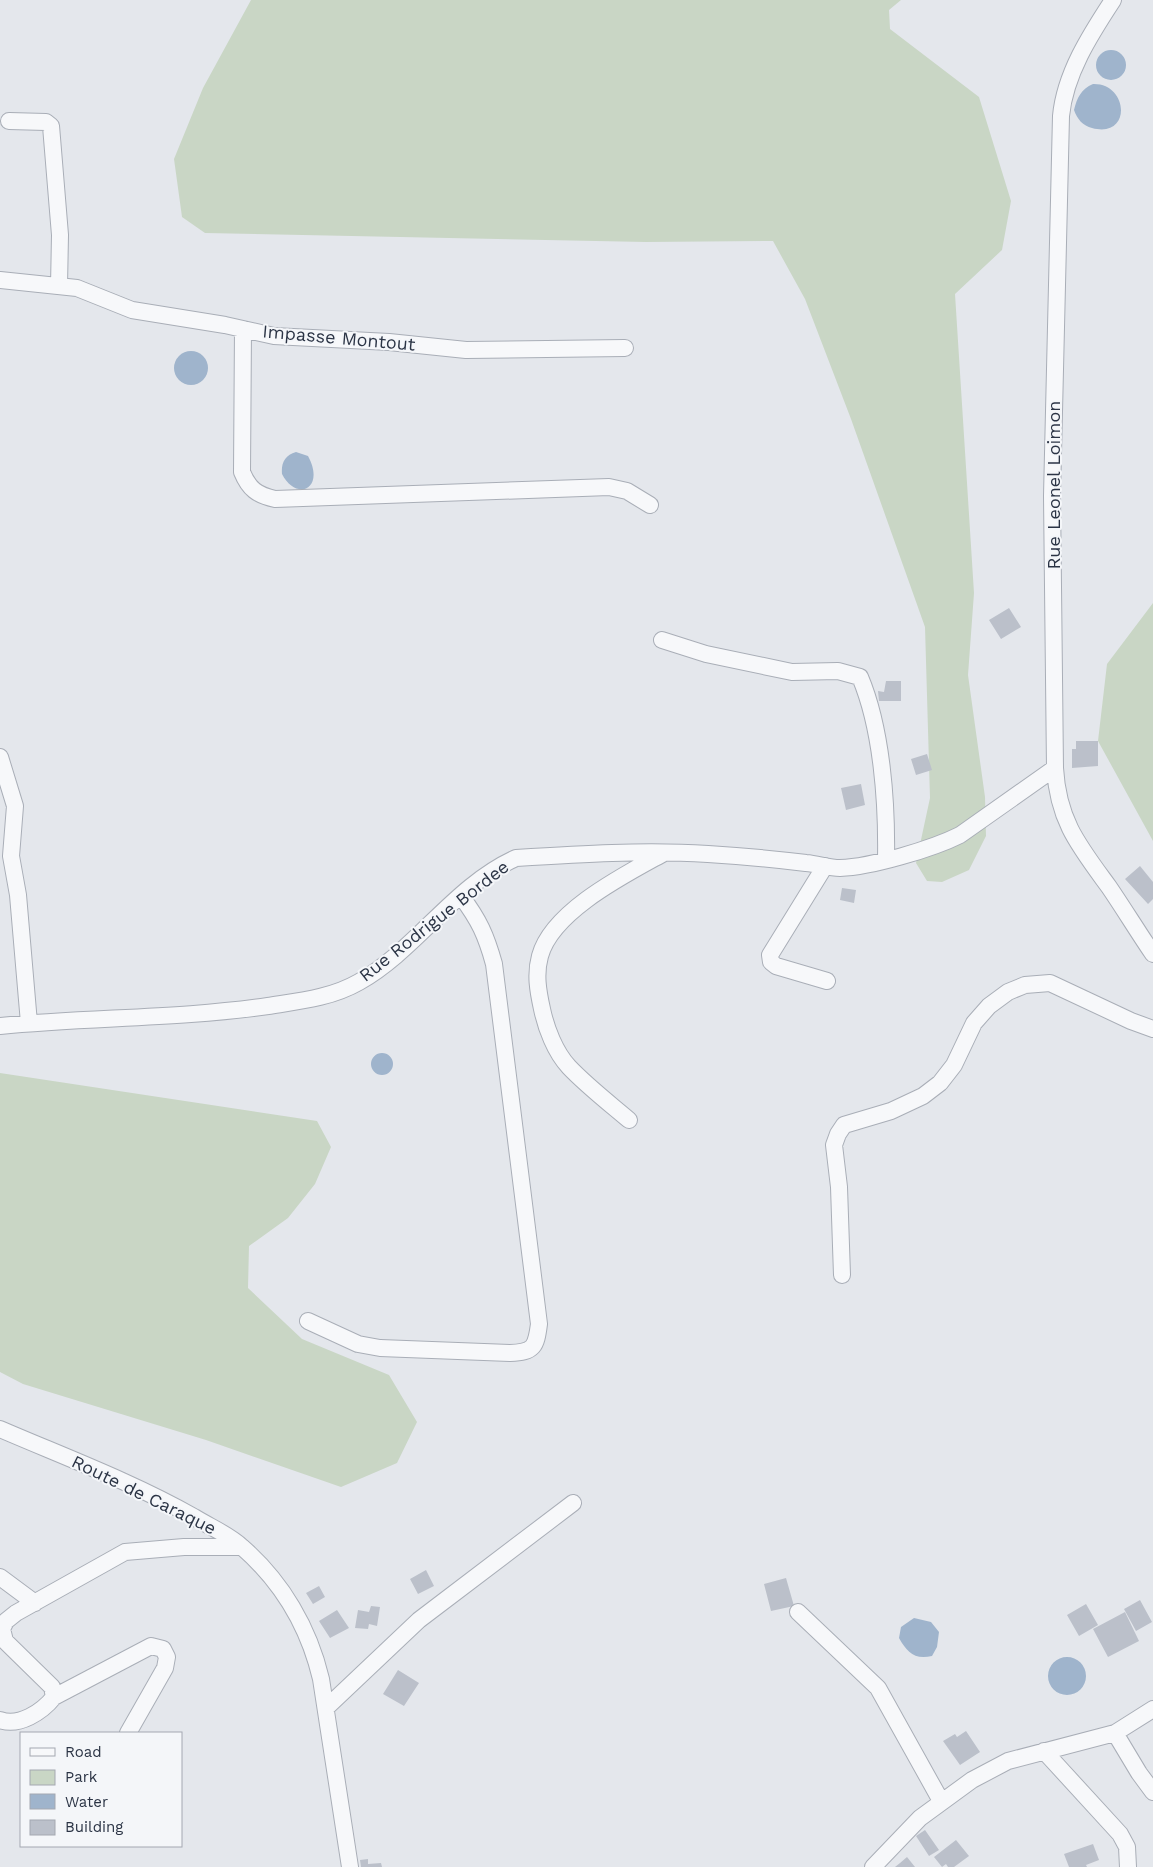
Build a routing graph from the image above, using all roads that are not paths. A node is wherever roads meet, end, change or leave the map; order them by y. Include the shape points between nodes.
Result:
1 (1113, 0) edge
2 (8, 121) dead end
3 (0, 280) edge
4 (59, 286) junction
5 (243, 329) junction
6 (625, 348) dead end
7 (650, 504) dead end
8 (662, 640) dead end
9 (0, 756) edge
10 (1055, 768) junction
11 (664, 852) junction
12 (886, 859) junction
13 (825, 866) junction
14 (460, 896) junction
15 (1153, 954) edge
16 (827, 981) dead end
17 (29, 1023) junction
18 (0, 1026) edge
19 (1153, 1029) edge
20 (630, 1120) dead end
21 (842, 1275) dead end
22 (308, 1321) dead end
23 (0, 1429) edge
24 (573, 1502) dead end
25 (242, 1547) junction
26 (0, 1577) edge
27 (35, 1603) junction
28 (798, 1612) dead end
29 (54, 1697) junction
30 (326, 1708) junction
31 (1153, 1709) edge
32 (0, 1720) edge
33 (129, 1732) edge
34 (1115, 1733) junction
35 (1044, 1751) junction
36 (1153, 1792) edge
37 (941, 1800) junction
38 (350, 1867) edge
39 (873, 1867) edge
40 (1128, 1867) edge

1 - 10 street, Rue Leonel Loimon via 1075,64 1063,94 1061,116 1052,496
2 - 4 street via 46,122 51,126 60,234
3 - 4 street, Impasse Montout
4 - 5 street, Impasse Montout via 77,288 132,310
5 - 6 street, Impasse Montout via 274,336 466,350
5 - 7 street via 242,472 246,484 264,497 373,497 609,487 626,491
8 - 12 street via 706,654 792,672 838,671 860,677 873,714 887,823
9 - 17 street via 15,806 11,856 18,895
10 - 12 street, Rue Rodrigue Bordee via 960,835
10 - 15 street, Rue Leonel Loimon via 1056,789 1067,826 1084,856
11 - 13 street, Rue Rodrigue Bordee
11 - 14 street, Rue Rodrigue Bordee via 516,858 501,864
11 - 20 street via 605,885 557,926 540,955 537,978 544,1020 559,1054 568,1066
12 - 13 street, Rue Rodrigue Bordee via 854,867
13 - 16 street via 770,955 776,966
14 - 17 street, Rue Rodrigue Bordee via 376,972 340,992 316,999 228,1012
14 - 22 street via 479,919 494,964 539,1324 537,1342 532,1349 510,1354 380,1348 358,1344
17 - 18 street, Rue Rodrigue Bordee
19 - 21 street via 1050,983 1025,985 1008,992 989,1006 974,1024 954,1065 940,1083 923,1096 891,1111 844,1126 838,1134 834,1145
23 - 25 street, Route de Caraque via 159,1498 221,1531
24 - 30 street via 419,1620
25 - 27 street via 125,1552
25 - 30 street, Route de Caraque via 289,1600 306,1632 316,1657
26 - 27 street
27 - 29 street via 6,1621 2,1629 5,1641 52,1687
28 - 37 street via 878,1688
29 - 32 street via 46,1707 16,1722
29 - 33 street via 151,1646 163,1649 167,1657 165,1668
30 - 38 street, Route de Caraque
31 - 34 street
34 - 35 street
34 - 36 street
35 - 37 street via 990,1769
35 - 40 street via 1120,1834 1128,1847
37 - 39 street

